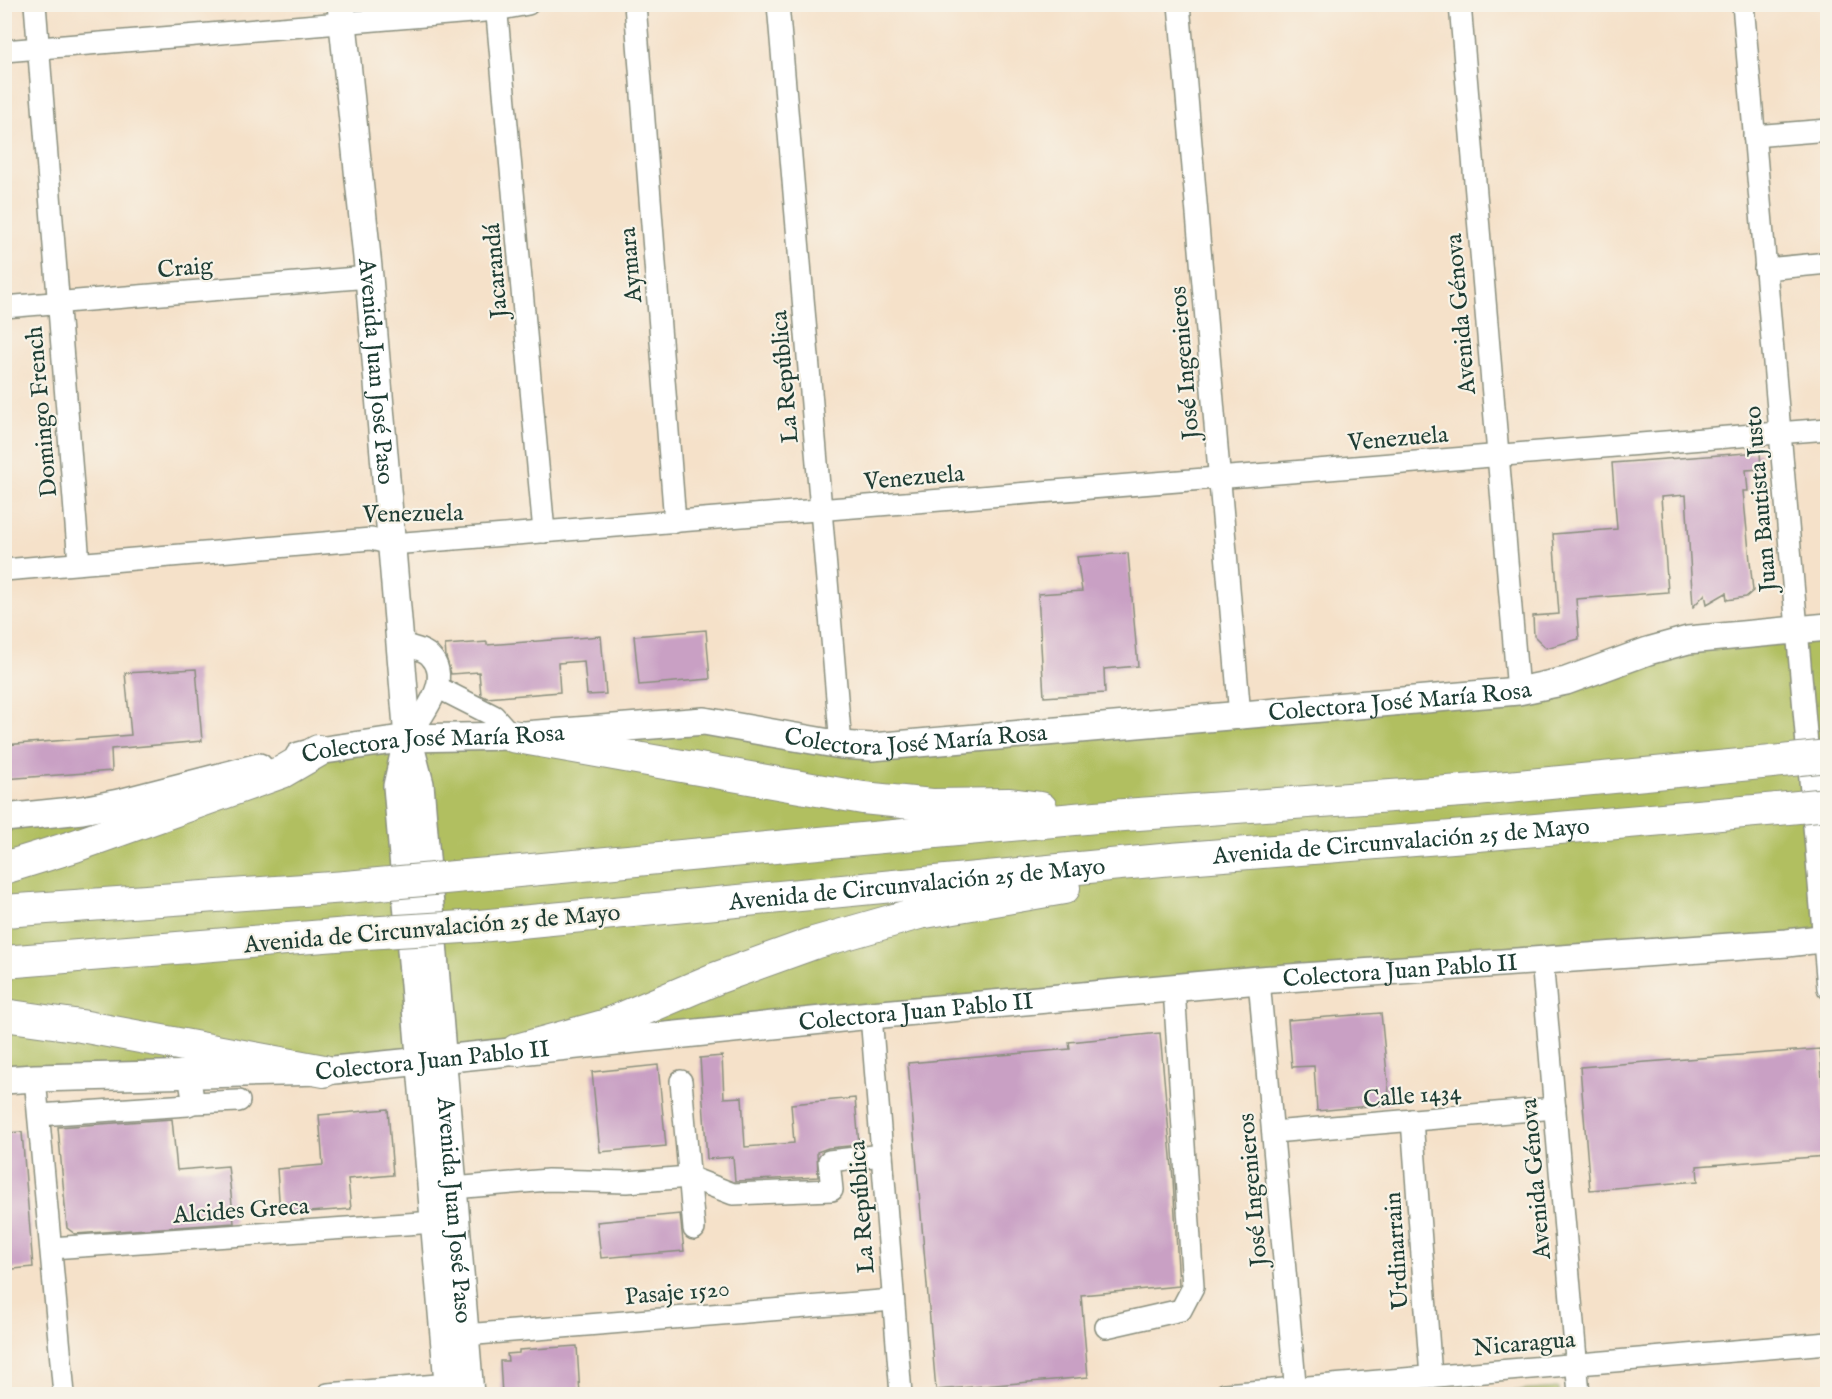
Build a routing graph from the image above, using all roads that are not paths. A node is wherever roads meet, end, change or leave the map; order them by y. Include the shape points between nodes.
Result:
1 (35, 4) edge
2 (528, 4) edge
3 (634, 4) edge
4 (778, 4) edge
5 (1179, 4) edge
6 (1460, 4) edge
7 (1749, 4) edge
8 (1743, 5) edge
9 (496, 7) edge
10 (342, 14) edge
11 (39, 48) junction
12 (4, 51) edge
13 (1827, 130) edge
14 (1754, 136) junction
15 (1827, 263) edge
16 (1765, 269) junction
17 (369, 277) junction
18 (57, 303) junction
19 (4, 307) edge
20 (1827, 429) edge
21 (1779, 433) junction
22 (1498, 456) junction
23 (1220, 478) junction
24 (821, 511) junction
25 (675, 522) junction
26 (544, 532) junction
27 (392, 544) junction
28 (79, 563) junction
29 (4, 570) edge
30 (1827, 627) edge
31 (1798, 629) junction
32 (400, 643) junction
33 (439, 688) junction
34 (1518, 692) junction
35 (1240, 716) junction
36 (512, 736) junction
37 (408, 738) junction
38 (841, 745) junction
39 (318, 751) junction
40 (1827, 756) edge
41 (1827, 804) edge
42 (1096, 817) junction
43 (4, 818) edge
44 (1172, 859) junction
45 (4, 868) edge
46 (4, 911) edge
47 (1825, 938) edge
48 (1542, 959) junction
49 (4, 962) edge
50 (1259, 980) junction
51 (1174, 988) junction
52 (1827, 988) edge
53 (4, 1015) edge
54 (871, 1015) junction
55 (517, 1050) junction
56 (432, 1061) junction
57 (324, 1071) junction
58 (189, 1074) junction
59 (109, 1076) junction
60 (35, 1078) junction
61 (4, 1080) edge
62 (681, 1081) dead end
63 (239, 1101) dead end
64 (192, 1103) junction
65 (1555, 1108) junction
66 (111, 1110) junction
67 (39, 1115) junction
68 (1412, 1120) junction
69 (1273, 1132) junction
70 (882, 1155) junction
71 (689, 1177) junction
72 (453, 1188) junction
73 (435, 1222) junction
74 (693, 1229) dead end
75 (51, 1248) junction
76 (893, 1300) junction
77 (1106, 1328) dead end
78 (465, 1335) junction
79 (1827, 1343) edge
80 (1576, 1364) junction
81 (1431, 1377) junction
82 (459, 1389) edge
83 (1296, 1391) edge
84 (64, 1395) edge
85 (328, 1395) edge
86 (901, 1395) edge
87 (1225, 1395) edge
88 (1579, 1395) edge

1 - 11 street, Domingo French
2 - 9 street
3 - 25 street, Aymara
4 - 24 street, La República
5 - 23 street, José Ingenieros
6 - 22 street, Avenida Génova
7 - 8 street
8 - 14 street, Juan Bautista Justo
9 - 10 street
9 - 26 street, Jacarandá
10 - 11 street
10 - 17 main road, Avenida Juan José Paso
11 - 12 street
11 - 18 street, Domingo French
13 - 14 street
14 - 16 street, Juan Bautista Justo
15 - 16 street
16 - 21 street, Juan Bautista Justo
17 - 18 street, Craig
17 - 27 main road, Avenida Juan José Paso
18 - 19 street, Craig
18 - 28 street, Domingo French
20 - 21 street, Venezuela
21 - 22 street, Venezuela
21 - 31 street, Juan Bautista Justo
22 - 23 street, Venezuela
22 - 34 street, Avenida Génova
23 - 24 street, Venezuela
23 - 35 street, José Ingenieros
24 - 25 street, Venezuela
24 - 38 street, La República
25 - 26 street, Venezuela
26 - 27 street, Venezuela
27 - 28 street, Venezuela via 370,539
27 - 32 main road, Avenida Juan José Paso
28 - 29 street, Venezuela
30 - 31 main road, Colectora José María Rosa
31 - 34 main road, Colectora José María Rosa via 1688,640 1566,681
31 - 47 street, Juan Bautista Justo
32 - 33 street via 429,654 437,667
32 - 37 main road, Avenida Juan José Paso
33 - 36 street via 494,716
33 - 37 street
34 - 35 main road, Colectora José María Rosa
35 - 38 main road, Colectora José María Rosa via 872,747
36 - 37 main road, Colectora José María Rosa
36 - 38 main road, Colectora José María Rosa via 704,721
36 - 42 highway via 863,798 932,805 1010,804
37 - 39 main road, Colectora José María Rosa
37 - 56 main road, Avenida Juan José Paso via 397,786
39 - 43 main road, Colectora José María Rosa via 82,810
39 - 45 highway via 273,775
40 - 42 highway, Avenida de Circunvalación 25 de Mayo, bridge via 1476,790
41 - 44 highway, Avenida de Circunvalación 25 de Mayo, bridge
42 - 46 highway, Avenida de Circunvalación 25 de Mayo, bridge via 477,876
44 - 49 highway, Avenida de Circunvalación 25 de Mayo, bridge via 479,926
44 - 55 highway via 1075,887 919,913 814,943 717,978 604,1026
47 - 48 main road, Colectora Juan Pablo II
47 - 52 street, Juan Bautista Justo
48 - 50 main road, Colectora Juan Pablo II
48 - 65 street, Avenida Génova
50 - 51 main road, Colectora Juan Pablo II
50 - 69 street, José Ingenieros
51 - 54 main road, Colectora Juan Pablo II
51 - 77 street via 1193,1287 1181,1310
53 - 57 highway
54 - 55 main road, Colectora Juan Pablo II
54 - 70 street, La República
55 - 56 main road, Colectora Juan Pablo II
56 - 57 main road, Colectora Juan Pablo II
56 - 72 main road, Avenida Juan José Paso
56 - 73 main road, Avenida Juan José Paso
57 - 58 main road, Colectora Juan Pablo II
58 - 59 main road, Colectora Juan Pablo II
58 - 64 street
59 - 60 main road, Colectora Juan Pablo II
59 - 66 street
60 - 61 main road, Colectora Juan Pablo II
60 - 67 street
62 - 71 street
63 - 64 street
64 - 66 street
65 - 68 street, Calle 1434
65 - 80 street, Avenida Génova
66 - 67 street
67 - 75 street
68 - 69 street, Calle 1434
68 - 81 street, Urdinarrain
69 - 83 street, José Ingenieros
70 - 71 street via 829,1161 832,1190 733,1194
70 - 76 street, La República
71 - 72 street via 627,1182 548,1180
71 - 74 street
72 - 78 main road, Avenida Juan José Paso
73 - 75 street, Alcides Greca
73 - 82 main road, Avenida Juan José Paso
75 - 84 street
76 - 78 street, Pasaje 1520
76 - 86 street, La República
78 - 82 main road, Avenida Juan José Paso
79 - 80 street, Nicaragua
80 - 81 street, Nicaragua
80 - 88 street, Avenida Génova
81 - 83 street, Nicaragua
82 - 85 street
83 - 87 street, Nicaragua

